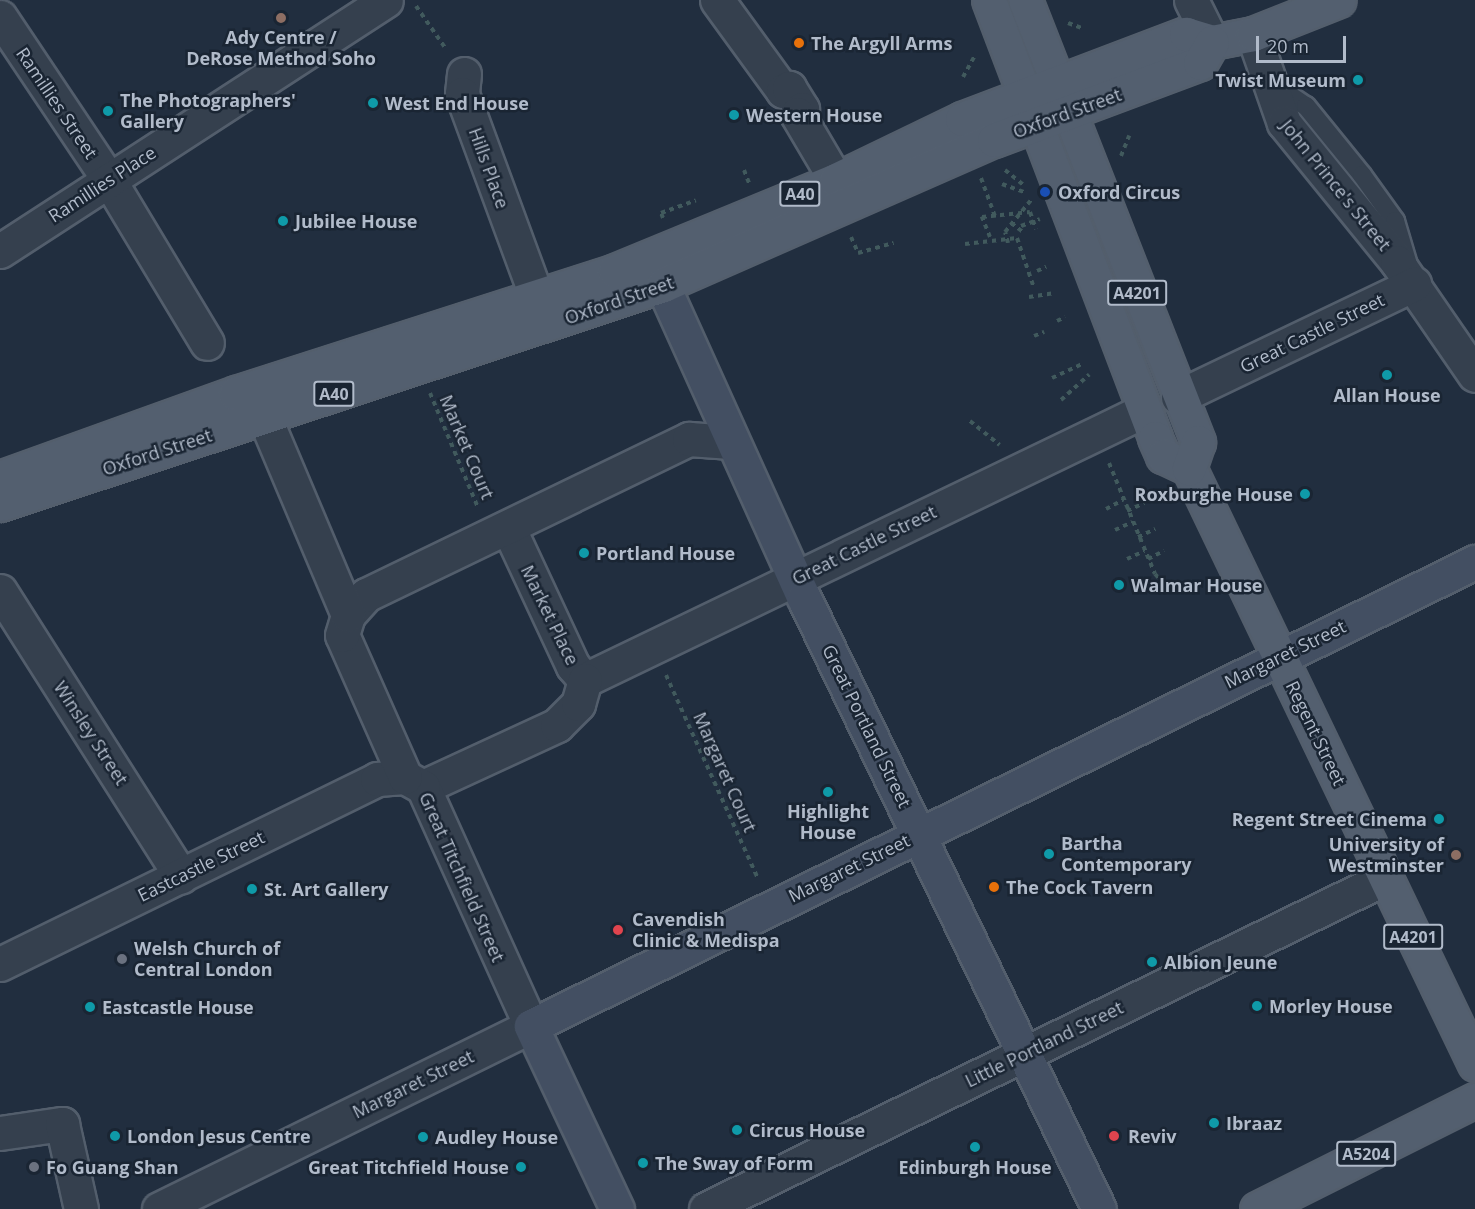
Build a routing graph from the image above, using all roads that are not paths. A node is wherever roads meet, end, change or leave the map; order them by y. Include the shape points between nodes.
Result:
1 (386, 0) edge
2 (717, 0) edge
3 (989, 0) edge
4 (1024, 0) edge
5 (1191, 0) edge
6 (1339, 0) edge
7 (0, 17) edge
8 (1253, 33) junction
9 (1212, 42) junction
10 (464, 74) road end
11 (1056, 81) junction
12 (1025, 94) junction
13 (1068, 112) junction
14 (1036, 124) junction
15 (109, 180) junction
16 (836, 180) junction
17 (0, 251) edge
18 (615, 271) junction
19 (1414, 284) junction
20 (663, 285) junction
21 (537, 298) junction
22 (584, 312) junction
23 (207, 343) dead end
24 (1475, 375) edge
25 (236, 393) junction
26 (1178, 398) junction
27 (1143, 411) junction
28 (264, 416) junction
29 (731, 442) junction
30 (1189, 468) junction
31 (0, 478) edge
32 (0, 504) edge
33 (495, 523) junction
34 (1475, 562) edge
35 (795, 579) junction
36 (0, 591) edge
37 (348, 615) junction
38 (1279, 657) junction
39 (585, 681) junction
40 (414, 782) junction
41 (919, 834) junction
42 (181, 876) junction
43 (1383, 879) junction
44 (0, 964) edge
45 (531, 1026) junction
46 (1025, 1053) junction
47 (1475, 1064) edge
48 (1475, 1100) edge
49 (0, 1133) edge
50 (81, 1209) edge
51 (159, 1209) edge
52 (617, 1209) edge
53 (706, 1209) edge
54 (1099, 1209) edge
55 (1257, 1209) edge

1 - 15 street, Ramillies Place
2 - 16 street via 783,91 789,88 802,109 797,114
3 - 12 main road, A4201
4 - 11 main road, A4201
5 - 9 street
6 - 8 main road, Oxford Street / A40
7 - 15 street, Ramillies Street
8 - 9 main road, Oxford Street / A40
8 - 19 street, John Prince's Street via 1284,123
9 - 11 main road, Oxford Street / A40 via 1186,34
9 - 13 main road, Oxford Street / A40 via 1200,63
10 - 21 street, Hills Place via 462,94
11 - 12 main road, Oxford Street / A40
11 - 13 main road, A4201
12 - 14 main road, A4201
12 - 16 main road, Oxford Street / A40
13 - 14 main road, Oxford Street / A40
13 - 26 main road, A4201
14 - 20 main road, Oxford Street / A40
14 - 27 main road, A4201
15 - 17 street, Ramillies Place
15 - 23 street, Ramillies Street
16 - 18 main road, Oxford Street / A40
18 - 20 street
18 - 21 main road, Oxford Street / A40
19 - 24 street, John Prince's Street
19 - 26 street, Great Castle Street
20 - 22 main road, Oxford Street / A40
20 - 29 street, Great Portland Street
21 - 22 street via 558,310
21 - 25 main road, Oxford Street / A40
22 - 28 main road, Oxford Street / A40
25 - 28 lane
25 - 31 main road, Oxford Street / A40
26 - 30 main road, A4201 via 1198,442
27 - 30 main road, A4201 via 1163,456
27 - 35 street, Great Castle Street
28 - 32 main road, Oxford Street / A40
28 - 37 street, Great Titchfield Street
29 - 33 street via 689,439
29 - 35 street, Great Portland Street
30 - 38 main road, Regent Street / A4201
33 - 37 street via 366,595
33 - 39 street, Market Place via 573,666
34 - 38 street, Margaret Street
35 - 39 street, Great Castle Street
35 - 41 street, Great Portland Street
36 - 42 street, Winsley Street
37 - 40 street, Great Titchfield Street via 342,635
38 - 41 street, Margaret Street
38 - 43 main road, Regent Street / A4201
39 - 40 street, Market Place via 578,704 556,725
40 - 42 street, Eastcastle Street via 377,779
40 - 45 street, Great Titchfield Street
41 - 45 street, Margaret Street
41 - 46 street, Great Portland Street
42 - 44 street, Eastcastle Street
43 - 46 street, Little Portland Street
43 - 47 main road, Regent Street / A4201
45 - 51 street, Margaret Street
45 - 52 street, Great Titchfield Street
46 - 53 street, Little Portland Street
46 - 54 street, Great Portland Street
48 - 55 main road, A5204
49 - 50 street via 62,1124

